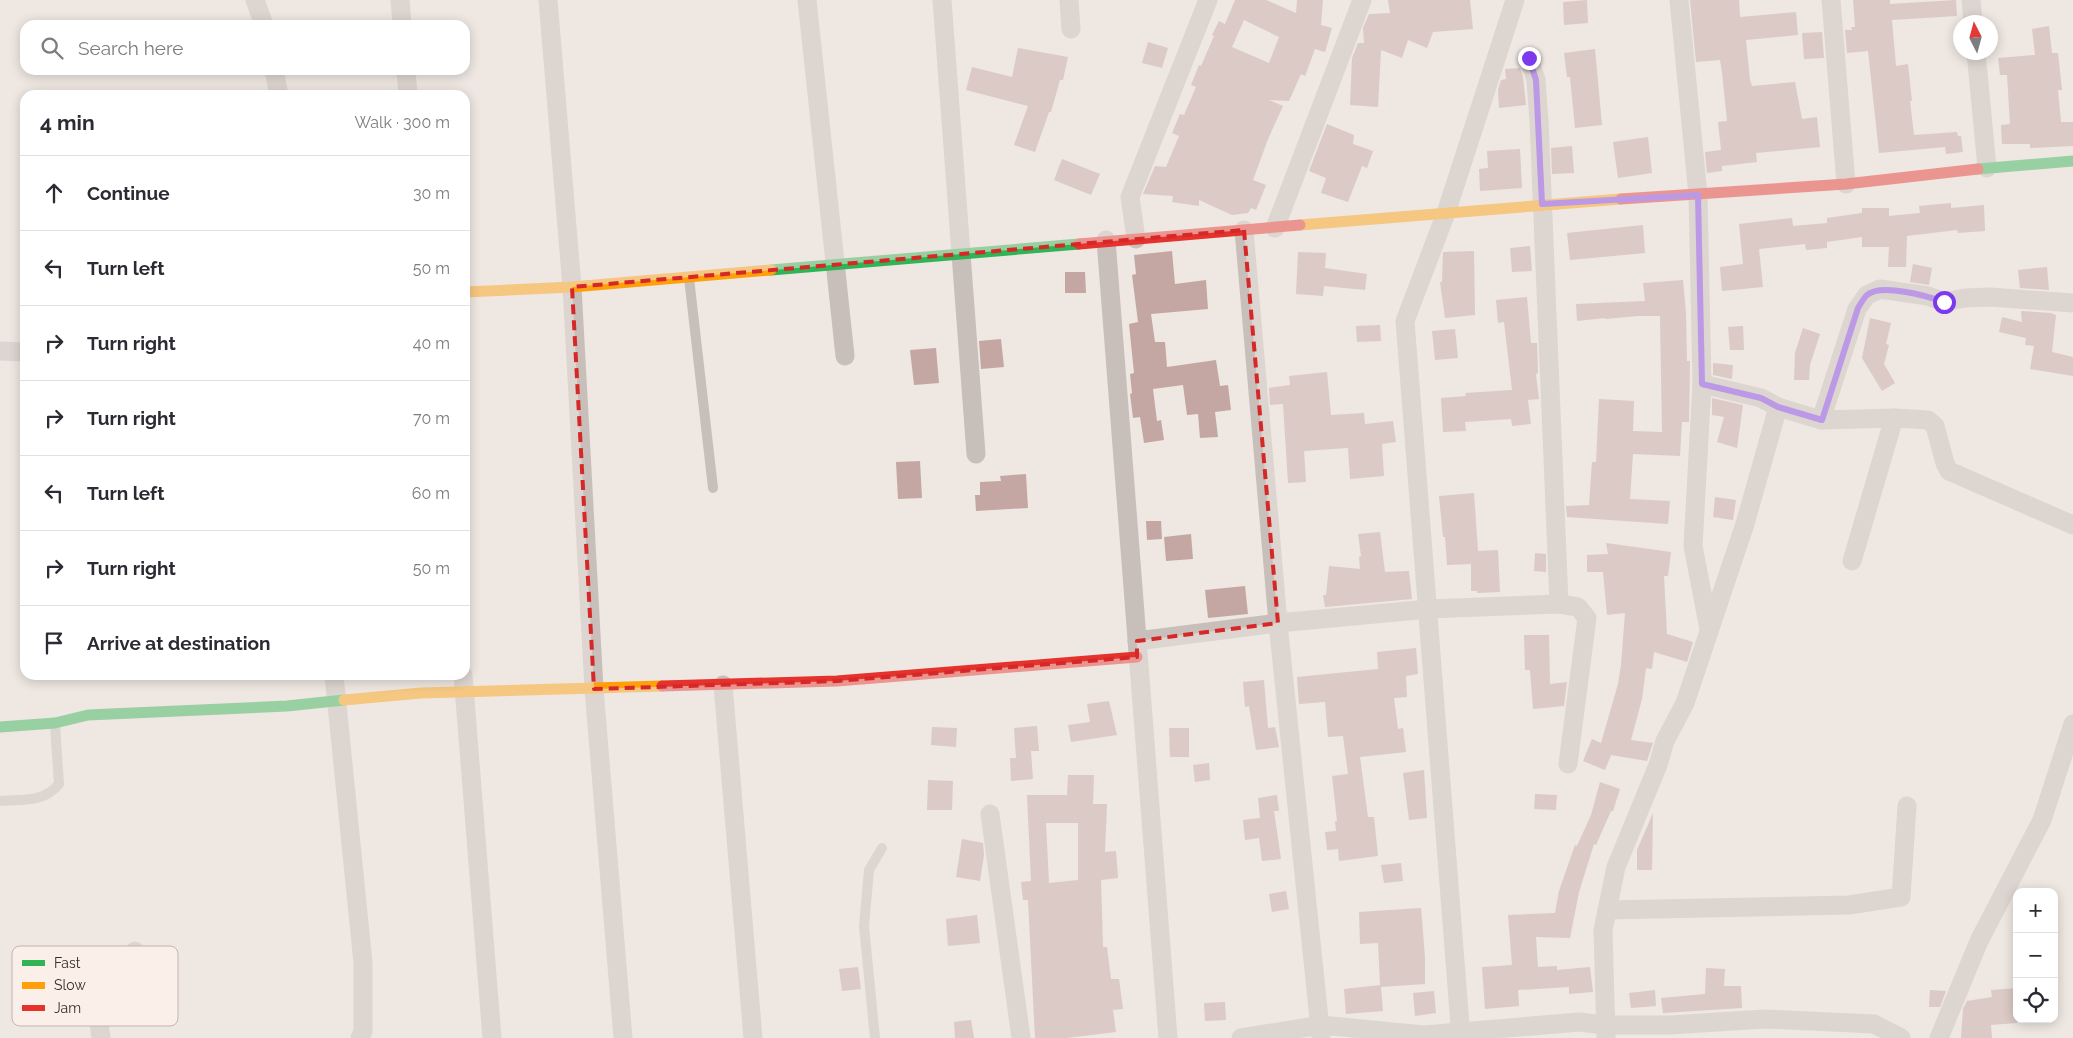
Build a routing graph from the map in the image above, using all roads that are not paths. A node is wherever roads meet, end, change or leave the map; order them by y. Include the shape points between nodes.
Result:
1 (256, 0) edge
2 (400, 0) edge
3 (548, 0) edge
4 (807, 0) edge
5 (942, 0) edge
6 (1069, 0) edge
7 (1208, 0) edge
8 (1362, 0) edge
9 (1515, 0) edge
10 (1679, 0) edge
11 (1831, 0) edge
12 (1971, 0) edge
13 (1972, 15) edge
14 (262, 20) edge
15 (402, 20) edge
16 (1071, 29) dead end
17 (1529, 58) dead end
18 (1977, 60) edge
19 (275, 75) edge
20 (406, 75) edge
21 (278, 90) edge
22 (408, 90) edge
23 (2073, 161) edge
24 (1987, 168) junction
25 (1846, 184) junction
26 (1698, 195) junction
27 (1542, 204) junction
28 (1446, 213) junction
29 (1276, 228) junction
30 (1244, 230) junction
31 (1136, 239) junction
32 (1106, 240) junction
33 (960, 253) junction
34 (834, 264) junction
35 (689, 277) junction
36 (572, 287) junction
37 (470, 292) edge
38 (2073, 303) edge
39 (0, 350) edge
40 (20, 352) edge
41 (845, 356) dead end
42 (1702, 384) junction
43 (1778, 407) junction
44 (1894, 418) junction
45 (1822, 420) junction
46 (976, 454) dead end
47 (713, 488) dead end
48 (2073, 525) edge
49 (1852, 561) dead end
50 (1558, 604) junction
51 (1429, 609) junction
52 (1278, 623) junction
53 (1709, 631) junction
54 (1137, 649) junction
55 (334, 680) edge
56 (464, 684) edge
57 (723, 685) junction
58 (594, 689) junction
59 (336, 701) junction
60 (55, 723) junction
61 (2073, 724) edge
62 (0, 727) edge
63 (1568, 764) dead end
64 (0, 801) edge
65 (1907, 806) dead end
66 (990, 814) dead end
67 (882, 848) dead end
68 (1607, 910) junction
69 (1321, 1031) edge
70 (1606, 1032) edge
71 (1670, 1032) edge
72 (1460, 1035) edge
73 (1897, 1037) edge
74 (360, 1038) edge
75 (492, 1038) edge
76 (623, 1038) edge
77 (753, 1038) edge
78 (875, 1038) edge
79 (1021, 1038) edge
80 (1168, 1038) edge
81 (1241, 1038) edge
82 (1940, 1038) edge

1 - 14 street
2 - 15 street
3 - 36 street
4 - 34 street
5 - 33 street
6 - 16 street
7 - 31 street via 1130,197
8 - 29 street
9 - 28 street
10 - 26 street
11 - 25 street
12 - 13 street
17 - 27 street via 1537,88
18 - 24 street
19 - 21 street
20 - 22 street
23 - 24 street
24 - 25 street
25 - 26 street
26 - 27 street
26 - 42 street
27 - 28 street
27 - 50 street
28 - 29 street
28 - 51 street via 1405,321
29 - 30 street
30 - 31 street
30 - 52 street
31 - 32 street
32 - 33 street
32 - 54 street
33 - 34 street
33 - 46 street
34 - 35 street
34 - 41 street
35 - 36 street
35 - 47 lane
36 - 37 street
36 - 58 street
38 - 45 street via 1990,298 1944,302 1928,296 1880,289 1867,295 1858,308
39 - 40 street
42 - 43 street via 1761,398
42 - 53 street via 1693,546
43 - 45 street
43 - 53 street via 1745,524
44 - 45 street
44 - 48 street via 1928,420 1935,426 1949,470
44 - 49 street
50 - 51 street
50 - 63 street via 1578,607 1587,618
51 - 52 street
51 - 72 street
52 - 54 street
52 - 69 street
53 - 68 street via 1685,703 1665,741 1616,867
54 - 57 street via 837,681
54 - 80 street
55 - 59 street
56 - 58 street
56 - 59 street via 421,693
56 - 75 street
57 - 58 street
57 - 77 street
58 - 76 street
59 - 60 street via 88,715
59 - 74 street via 363,963
60 - 62 street
60 - 64 lane via 59,784 45,796
61 - 82 street via 2042,820 1979,941
65 - 68 street via 1901,897 1849,905
66 - 79 street
67 - 78 lane via 869,870 864,926
68 - 70 street via 1603,930
69 - 72 street
69 - 81 street
70 - 71 street
70 - 72 street via 1579,1022
71 - 73 street via 1765,1019 1874,1024

